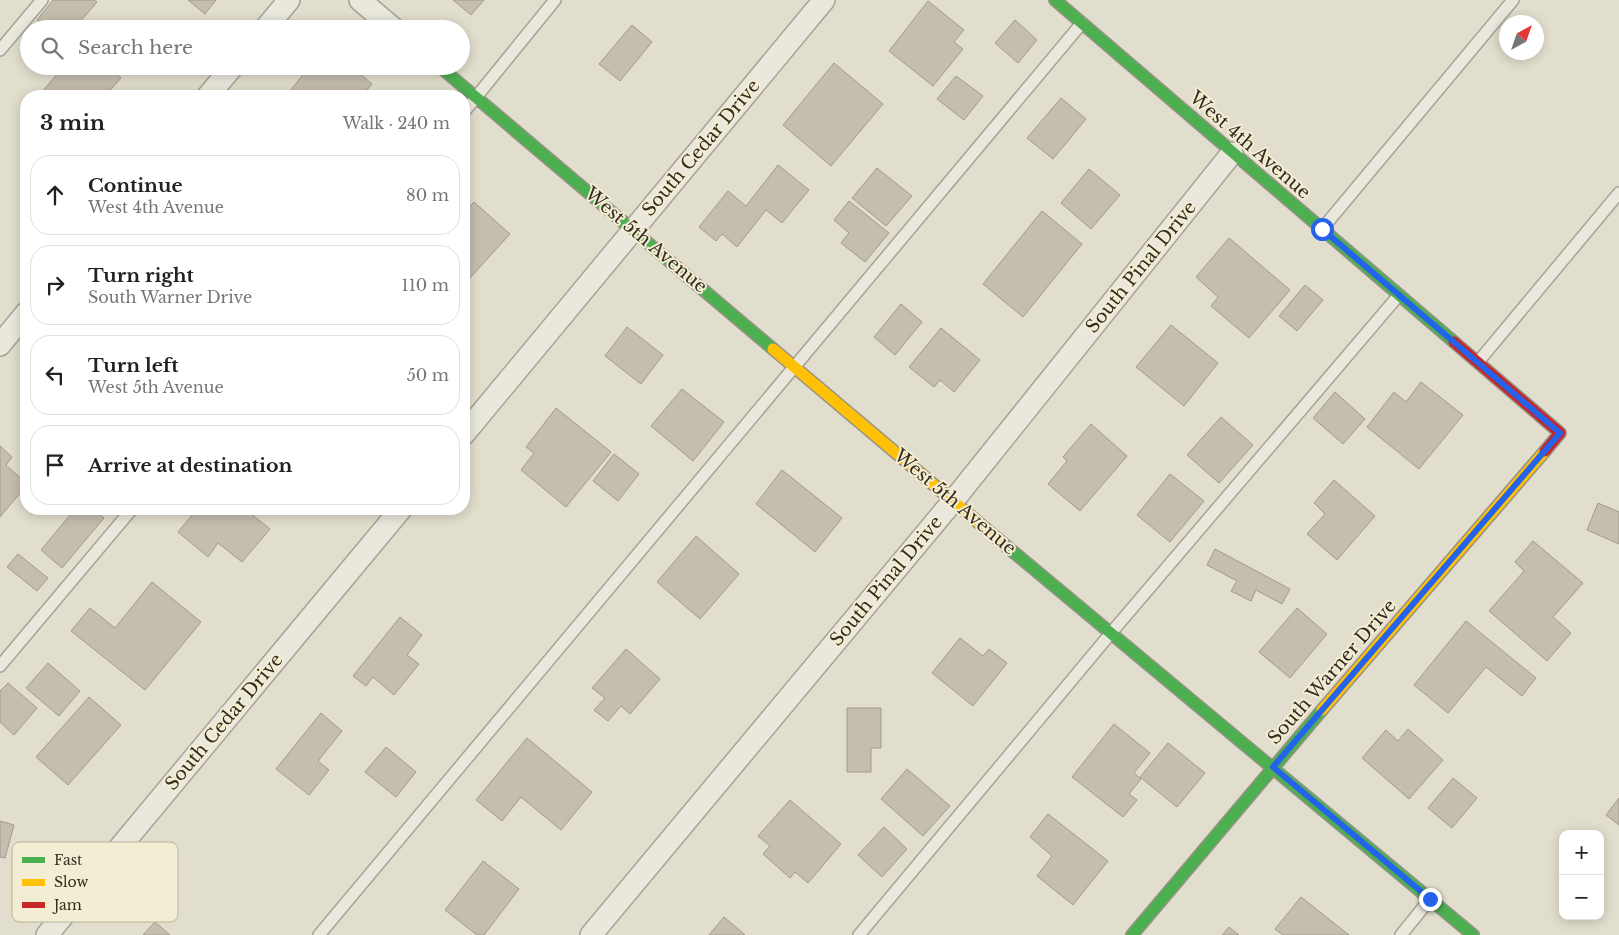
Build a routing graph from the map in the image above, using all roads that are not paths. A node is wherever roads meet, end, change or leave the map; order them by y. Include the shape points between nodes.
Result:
1 (42, 0) edge
2 (289, 0) edge
3 (360, 0) edge
4 (555, 0) edge
5 (824, 0) edge
6 (1055, 0) edge
7 (1076, 0) edge
8 (1513, 0) edge
9 (1067, 11) junction
10 (25, 20) edge
11 (272, 20) edge
12 (383, 20) edge
13 (1082, 24) junction
14 (20, 26) edge
15 (0, 50) edge
16 (226, 75) edge
17 (449, 75) edge
18 (213, 90) edge
19 (467, 90) edge
20 (470, 93) edge
21 (476, 98) junction
22 (470, 105) edge
23 (1232, 153) junction
24 (1619, 193) edge
25 (1322, 229) junction
26 (633, 230) junction
27 (1398, 295) junction
28 (20, 320) edge
29 (0, 344) edge
30 (1478, 362) junction
31 (795, 367) junction
32 (470, 427) edge
33 (1560, 433) joint
34 (953, 501) junction
35 (127, 515) edge
36 (396, 515) edge
37 (1111, 633) junction
38 (0, 666) edge
39 (1273, 767) junction
40 (124, 842) edge
41 (1430, 899) junction
42 (58, 922) edge
43 (47, 935) edge
44 (320, 935) edge
45 (591, 935) edge
46 (859, 935) edge
47 (1132, 935) edge
48 (1400, 935) edge
49 (1473, 935) edge

1 - 10 lane
2 - 11 street
3 - 12 street
4 - 21 lane
5 - 26 street, South Cedar Drive
6 - 9 street, West 4th Avenue
7 - 9 lane
8 - 25 lane
9 - 13 street, West 4th Avenue
13 - 23 street, West 4th Avenue
13 - 31 lane
14 - 15 lane
16 - 18 street
17 - 19 street, West 5th Avenue
20 - 21 street, West 5th Avenue
21 - 22 lane
21 - 26 street, West 5th Avenue
23 - 25 street, West 4th Avenue
23 - 34 street, South Pinal Drive
24 - 30 lane
25 - 27 street, West 4th Avenue
26 - 31 street, West 5th Avenue
26 - 32 street, South Cedar Drive
27 - 30 street, West 4th Avenue
27 - 37 lane
28 - 29 street
30 - 33 street, West 4th Avenue
31 - 34 street, West 5th Avenue
31 - 44 lane
33 - 39 street, South Warner Drive
34 - 37 street, West 5th Avenue
34 - 45 street, South Pinal Drive
35 - 38 lane
36 - 40 street, South Cedar Drive
37 - 39 street, West 5th Avenue
37 - 46 lane
39 - 41 street, West 5th Avenue
39 - 47 street, South Warner Drive
41 - 48 lane
41 - 49 street, West 5th Avenue
42 - 43 street, South Cedar Drive

